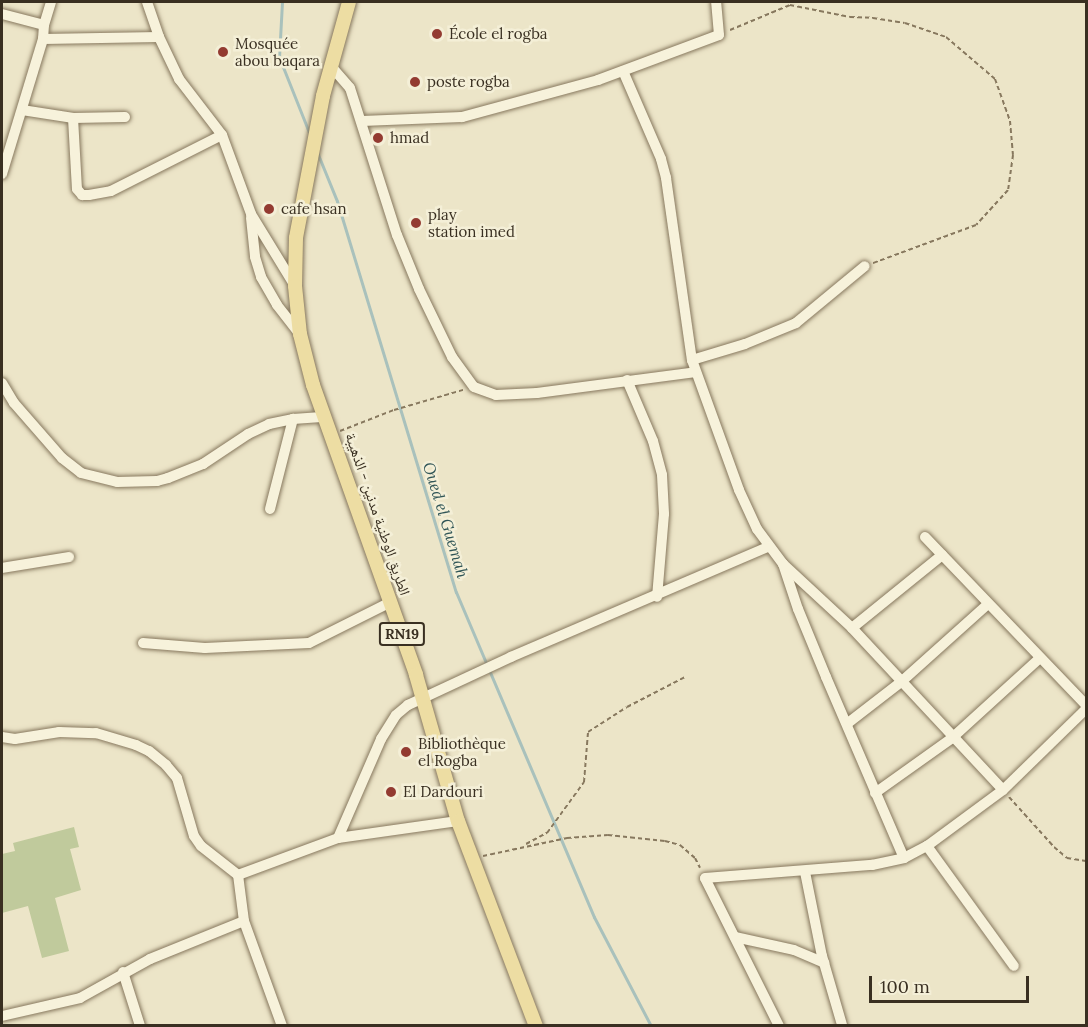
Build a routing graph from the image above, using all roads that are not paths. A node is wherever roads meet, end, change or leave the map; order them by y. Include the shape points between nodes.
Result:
1 (51, 2) edge
2 (147, 2) edge
3 (349, 2) edge
4 (716, 2) edge
5 (2, 14) edge
6 (44, 25) junction
7 (159, 37) junction
8 (43, 39) junction
9 (330, 65) junction
10 (623, 72) junction
11 (22, 110) junction
12 (125, 117) dead end
13 (73, 118) junction
14 (362, 121) junction
15 (222, 135) junction
16 (2, 174) edge
17 (251, 214) junction
18 (865, 266) road end
19 (295, 286) junction
20 (300, 334) junction
21 (692, 360) junction
22 (696, 372) junction
23 (627, 380) junction
24 (2, 383) edge
25 (325, 417) junction
26 (293, 418) junction
27 (270, 509) dead end
28 (925, 537) dead end
29 (768, 547) junction
30 (942, 555) junction
31 (69, 557) dead end
32 (783, 564) junction
33 (2, 568) edge
34 (657, 597) junction
35 (391, 602) junction
36 (988, 604) junction
37 (852, 628) junction
38 (143, 643) dead end
39 (1040, 658) junction
40 (901, 682) junction
41 (423, 697) junction
42 (1086, 707) edge
43 (848, 723) junction
44 (2, 737) edge
45 (952, 738) junction
46 (1003, 790) junction
47 (875, 793) junction
48 (458, 821) junction
49 (338, 838) junction
50 (927, 846) junction
51 (904, 858) junction
52 (805, 872) junction
53 (238, 875) junction
54 (244, 921) junction
55 (735, 937) junction
56 (824, 963) junction
57 (1014, 966) dead end
58 (123, 972) junction
59 (2, 1016) edge
60 (842, 1025) edge
61 (140, 1026) edge
62 (282, 1026) edge
63 (536, 1026) edge
64 (779, 1026) edge

1 - 6 street
2 - 7 street
3 - 9 main road, الطريق الوطنية مدنين - الذهيبة / RN19
4 - 10 street via 719,35
5 - 6 street
6 - 8 street
7 - 8 street
7 - 15 street via 184,88
8 - 11 street
9 - 14 street via 350,88
9 - 19 main road, الطريق الوطنية مدنين - الذهيبة / RN19 via 296,238
10 - 14 street via 462,117
10 - 21 street via 666,178
11 - 13 street
11 - 16 street
12 - 13 street
13 - 15 street via 77,189 82,195 111,191
14 - 23 street via 397,235 419,289 452,357 474,387 496,395
15 - 17 street
17 - 19 street
17 - 20 street via 261,277
18 - 21 street via 796,324
19 - 20 main road, الطريق الوطنية مدنين - الذهيبة / RN19
20 - 25 main road, الطريق الوطنية مدنين - الذهيبة / RN19
21 - 22 street
22 - 23 street
22 - 29 street via 739,490
23 - 34 street via 653,441 662,475 664,514
24 - 26 street via 14,403 62,458 81,473 117,483 168,478 203,464 248,434
25 - 26 street
25 - 35 main road, الطريق الوطنية مدنين - الذهيبة / RN19
26 - 27 street
28 - 30 street
29 - 32 street
29 - 34 street
30 - 36 street
30 - 37 street
31 - 33 street
32 - 37 street
32 - 43 street via 802,619
34 - 41 street
35 - 38 street via 309,644 205,648
35 - 41 main road, الطريق الوطنية مدنين - الذهيبة / RN19
36 - 39 street
36 - 40 street
37 - 40 street
39 - 42 street
39 - 45 street
40 - 43 street
40 - 45 street
41 - 48 main road, الطريق الوطنية مدنين - الذهيبة / RN19
41 - 49 street via 402,709 389,724
42 - 46 street
43 - 47 street
44 - 53 street via 81,731 108,735 150,751 177,778 194,836 201,846
45 - 46 street
45 - 47 street
46 - 50 street
47 - 51 street
48 - 49 street
48 - 63 main road, الطريق الوطنية مدنين - الذهيبة / RN19
49 - 53 street
50 - 51 street
50 - 57 street
51 - 52 street
52 - 55 street via 705,878
52 - 56 street
53 - 54 street
54 - 58 street
54 - 62 street
55 - 56 street via 794,950
55 - 64 street
56 - 60 street
58 - 59 street via 80,998
58 - 61 street

